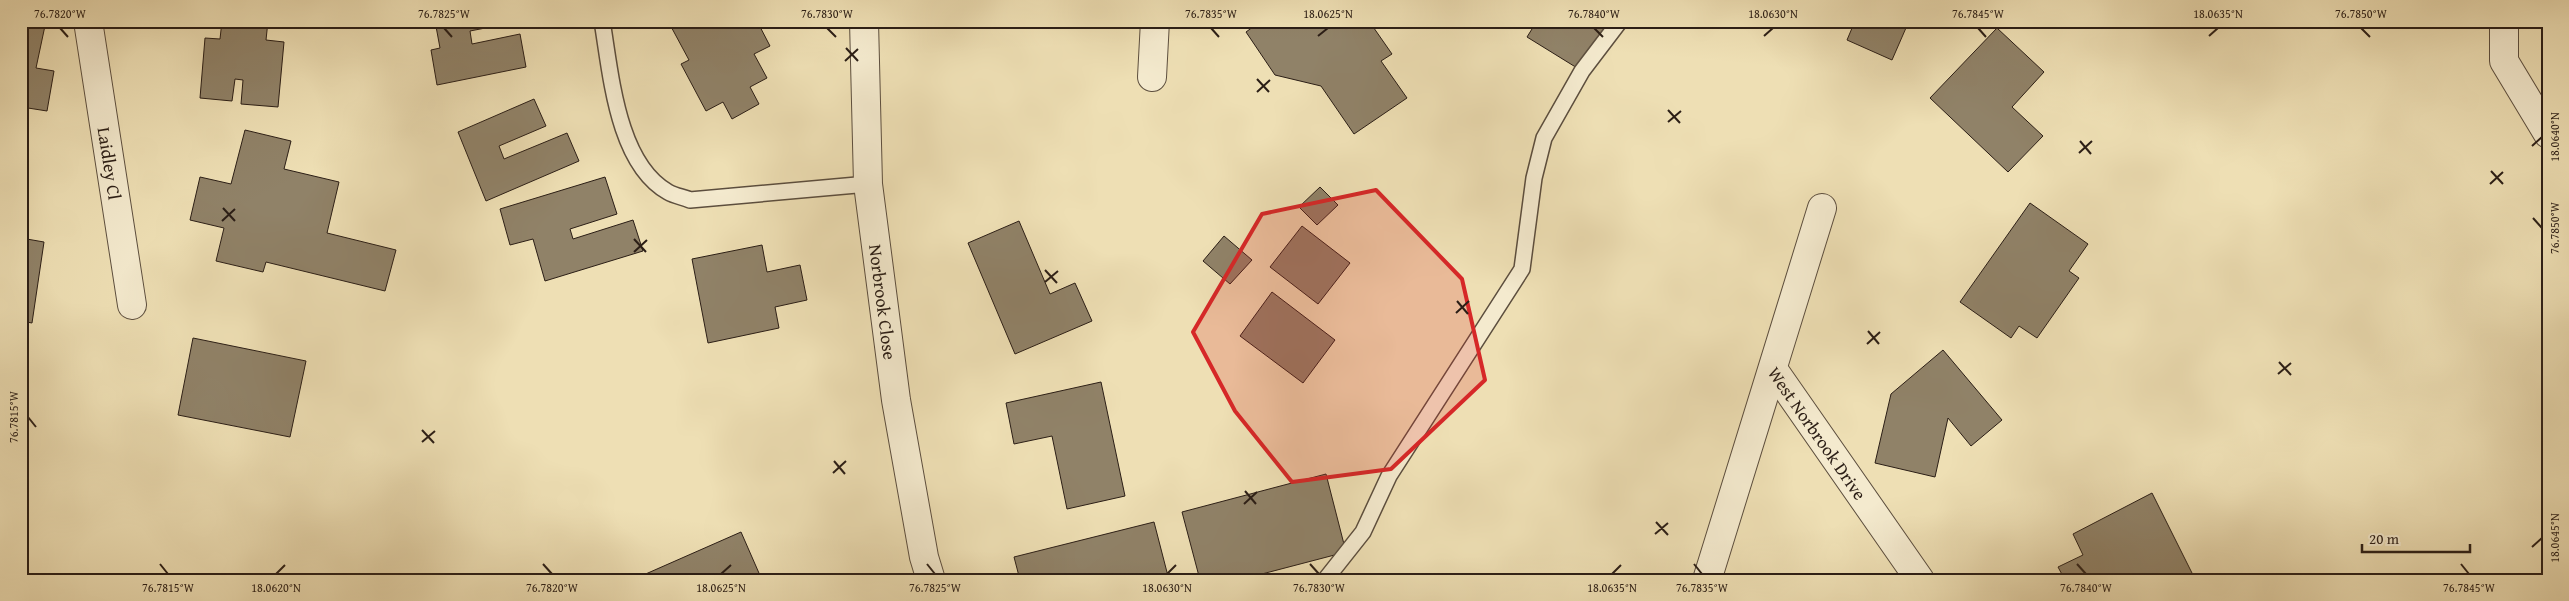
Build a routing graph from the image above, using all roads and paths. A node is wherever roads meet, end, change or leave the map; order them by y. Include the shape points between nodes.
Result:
1 (88, 21) edge
2 (602, 21) edge
3 (864, 21) edge
4 (1155, 21) edge
5 (1620, 21) edge
6 (2504, 21) edge
7 (1152, 77) dead end
8 (2548, 134) edge
9 (868, 184) junction
10 (1822, 208) dead end
11 (132, 305) dead end
12 (1773, 369) junction
13 (931, 580) edge
14 (1325, 580) edge
15 (1707, 580) edge
16 (1920, 580) edge

1 - 11 street, Laidley Cl
2 - 9 lane via 618,111 638,162 669,192 690,200
3 - 9 street, Norbrook Close
4 - 7 street
5 - 14 lane via 1582,72 1544,138 1534,178 1522,269 1389,476 1363,532
6 - 8 street via 2504,61
9 - 13 street, Norbrook Close via 896,400
10 - 12 street
12 - 15 street, West Norbrook Drive
12 - 16 street, West Norbrook Drive

